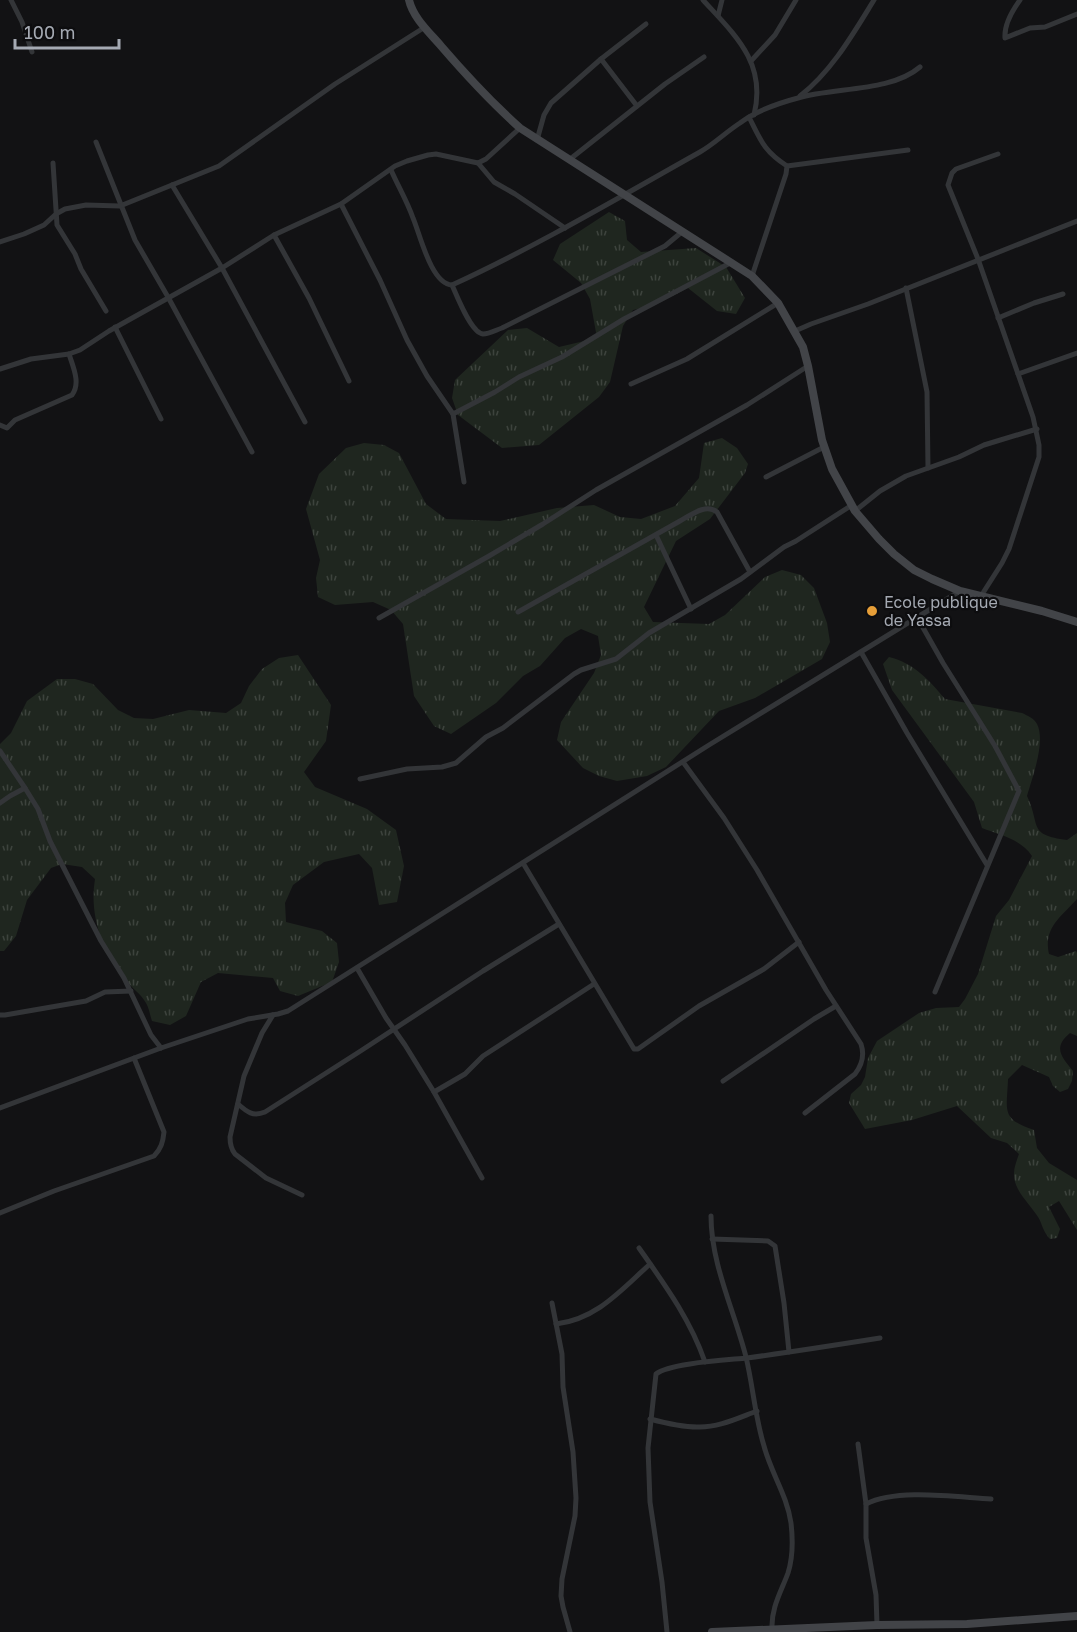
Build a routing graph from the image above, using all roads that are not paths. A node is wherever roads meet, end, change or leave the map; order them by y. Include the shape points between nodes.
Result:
1 (11, 0) edge
2 (409, 0) edge
3 (703, 0) edge
4 (722, 0) edge
5 (796, 0) edge
6 (874, 0) edge
7 (1020, 0) edge
8 (1077, 14) edge
9 (718, 16) junction
10 (646, 24) dead end
11 (425, 27) junction
12 (32, 52) dead end
13 (704, 57) dead end
14 (601, 59) junction
15 (751, 61) junction
16 (920, 67) dead end
17 (799, 97) junction
18 (637, 106) junction
19 (751, 116) junction
20 (520, 128) junction
21 (537, 140) junction
22 (96, 142) dead end
23 (908, 150) dead end
24 (998, 154) dead end
25 (569, 160) junction
26 (53, 163) dead end
27 (478, 164) junction
28 (787, 166) junction
29 (391, 170) junction
30 (172, 185) junction
31 (626, 194) junction
32 (341, 204) junction
33 (120, 206) junction
34 (57, 214) junction
35 (1077, 221) edge
36 (565, 228) junction
37 (683, 231) junction
38 (274, 235) junction
39 (0, 242) edge
40 (978, 259) junction
41 (732, 262) junction
42 (222, 267) junction
43 (752, 276) junction
44 (452, 285) junction
45 (906, 288) junction
46 (1063, 294) dead end
47 (168, 297) junction
48 (778, 303) junction
49 (106, 311) dead end
50 (998, 318) junction
51 (115, 327) junction
52 (795, 331) junction
53 (1077, 353) edge
54 (69, 354) junction
55 (808, 366) junction
56 (0, 369) edge
57 (1018, 374) junction
58 (350, 381) dead end
59 (632, 384) dead end
60 (453, 414) junction
61 (161, 419) dead end
62 (305, 422) dead end
63 (0, 425) edge
64 (1037, 429) junction
65 (824, 447) junction
66 (252, 452) dead end
67 (928, 468) junction
68 (766, 477) dead end
69 (464, 482) dead end
70 (853, 508) junction
71 (656, 535) junction
72 (750, 572) junction
73 (960, 591) junction
74 (981, 596) junction
75 (691, 609) junction
76 (518, 612) dead end
77 (917, 617) junction
78 (379, 618) dead end
79 (1077, 622) edge
80 (861, 652) junction
81 (0, 751) edge
82 (683, 762) junction
83 (360, 779) dead end
84 (25, 788) junction
85 (0, 803) edge
86 (523, 863) junction
87 (987, 865) junction
88 (559, 924) junction
89 (799, 942) junction
90 (357, 968) junction
91 (594, 984) junction
92 (131, 991) junction
93 (935, 992) dead end
94 (836, 1006) junction
95 (0, 1015) edge
96 (273, 1015) junction
97 (393, 1029) junction
98 (161, 1048) junction
99 (134, 1058) junction
100 (723, 1081) dead end
101 (434, 1092) junction
102 (238, 1104) junction
103 (0, 1108) edge
104 (805, 1113) dead end
105 (482, 1178) dead end
106 (302, 1195) dead end
107 (0, 1214) edge
108 (711, 1216) dead end
109 (712, 1239) junction
110 (639, 1248) dead end
111 (650, 1264) junction
112 (552, 1303) dead end
113 (556, 1323) junction
114 (880, 1338) dead end
115 (789, 1352) junction
116 (746, 1358) junction
117 (705, 1362) junction
118 (757, 1411) junction
119 (650, 1419) junction
120 (858, 1444) dead end
121 (991, 1499) dead end
122 (866, 1504) junction
123 (1077, 1616) edge
124 (877, 1625) junction
125 (772, 1629) junction
126 (570, 1632) edge
127 (666, 1632) edge
128 (712, 1632) edge

1 - 12 street
2 - 11 main road
3 - 9 street
4 - 9 street
5 - 15 street via 775,35
6 - 17 street via 823,75
7 - 8 street via 1009,19 1005,38
9 - 15 street
10 - 14 street
11 - 20 main road
11 - 30 street via 335,84 219,166
13 - 18 street
14 - 18 street
14 - 21 street via 551,103
15 - 19 street via 758,100
16 - 17 street via 912,74 885,83
17 - 19 street
18 - 25 street
19 - 28 street via 763,145
19 - 31 street via 702,151
20 - 21 main road
20 - 27 street
21 - 25 main road
22 - 33 street
23 - 28 street
24 - 40 street via 956,169 949,179
25 - 31 main road
26 - 34 street
27 - 29 street via 436,154 406,161
27 - 36 street via 494,182
28 - 43 street
29 - 32 street
29 - 44 street via 433,267 443,283
30 - 33 street
30 - 42 street
31 - 36 street
31 - 37 main road
32 - 38 street
32 - 60 street via 407,340
33 - 34 street via 86,205
33 - 47 street
34 - 39 street via 44,225
34 - 49 street via 57,225
35 - 40 street
36 - 44 street
37 - 41 main road
37 - 44 street via 665,246 485,334 472,327
38 - 42 street
38 - 58 street
40 - 45 street
40 - 50 street
41 - 43 main road
41 - 60 street
42 - 47 street
42 - 62 street
43 - 48 main road
45 - 52 street
45 - 67 street via 927,392
46 - 50 street
47 - 51 street
47 - 66 street
48 - 52 main road
48 - 59 street via 687,359
50 - 57 street
51 - 54 street
51 - 61 street
52 - 55 main road
53 - 57 street
54 - 56 street via 31,359
54 - 63 street via 77,383 72,395 15,420 7,428
55 - 65 main road
55 - 78 street
57 - 64 street
60 - 69 street
64 - 67 street
64 - 74 street via 1039,458 1025,503 1006,556
65 - 68 street
65 - 70 main road
67 - 70 street via 895,482
70 - 72 street via 784,547
70 - 73 main road via 894,554 914,570
71 - 72 street via 712,508
71 - 75 street
71 - 76 street
72 - 75 street
73 - 74 main road
73 - 77 street
74 - 79 main road
75 - 83 street via 649,633 616,659 574,674 456,763
77 - 80 street
77 - 87 street via 1019,789
80 - 82 street
80 - 87 street
81 - 84 street
82 - 86 street
82 - 89 street via 724,818
84 - 85 street
84 - 92 street via 101,941
86 - 88 street
86 - 90 street
87 - 93 street
88 - 91 street
88 - 97 street
89 - 91 street via 764,969 699,1006 636,1049
89 - 94 street
90 - 96 street via 288,1011
90 - 97 street
91 - 101 street
92 - 95 street via 105,992 86,1002
92 - 98 street
94 - 100 street
94 - 104 street via 861,1044 863,1059 855,1074
96 - 98 street via 248,1019
96 - 102 street via 244,1076
97 - 101 street
97 - 102 street via 265,1112 253,1114
98 - 99 street
99 - 103 street
99 - 107 street via 164,1132 160,1150 154,1156
101 - 105 street
102 - 106 street via 230,1137 235,1154 266,1178
108 - 109 street
109 - 115 street via 768,1241 775,1246
109 - 116 street
110 - 111 street
111 - 113 street via 597,1310
111 - 117 street via 685,1316
112 - 113 street
113 - 126 street via 576,1498 561,1596
114 - 115 street
115 - 116 street
116 - 117 street
116 - 118 street
117 - 119 street via 656,1374
118 - 119 street via 696,1428
118 - 125 street via 764,1446 788,1507 793,1540 789,1570 773,1609
119 - 127 street via 650,1502
120 - 122 street
121 - 122 street via 902,1495
122 - 124 street via 866,1538
123 - 124 main road via 967,1624
124 - 125 main road
125 - 128 main road

